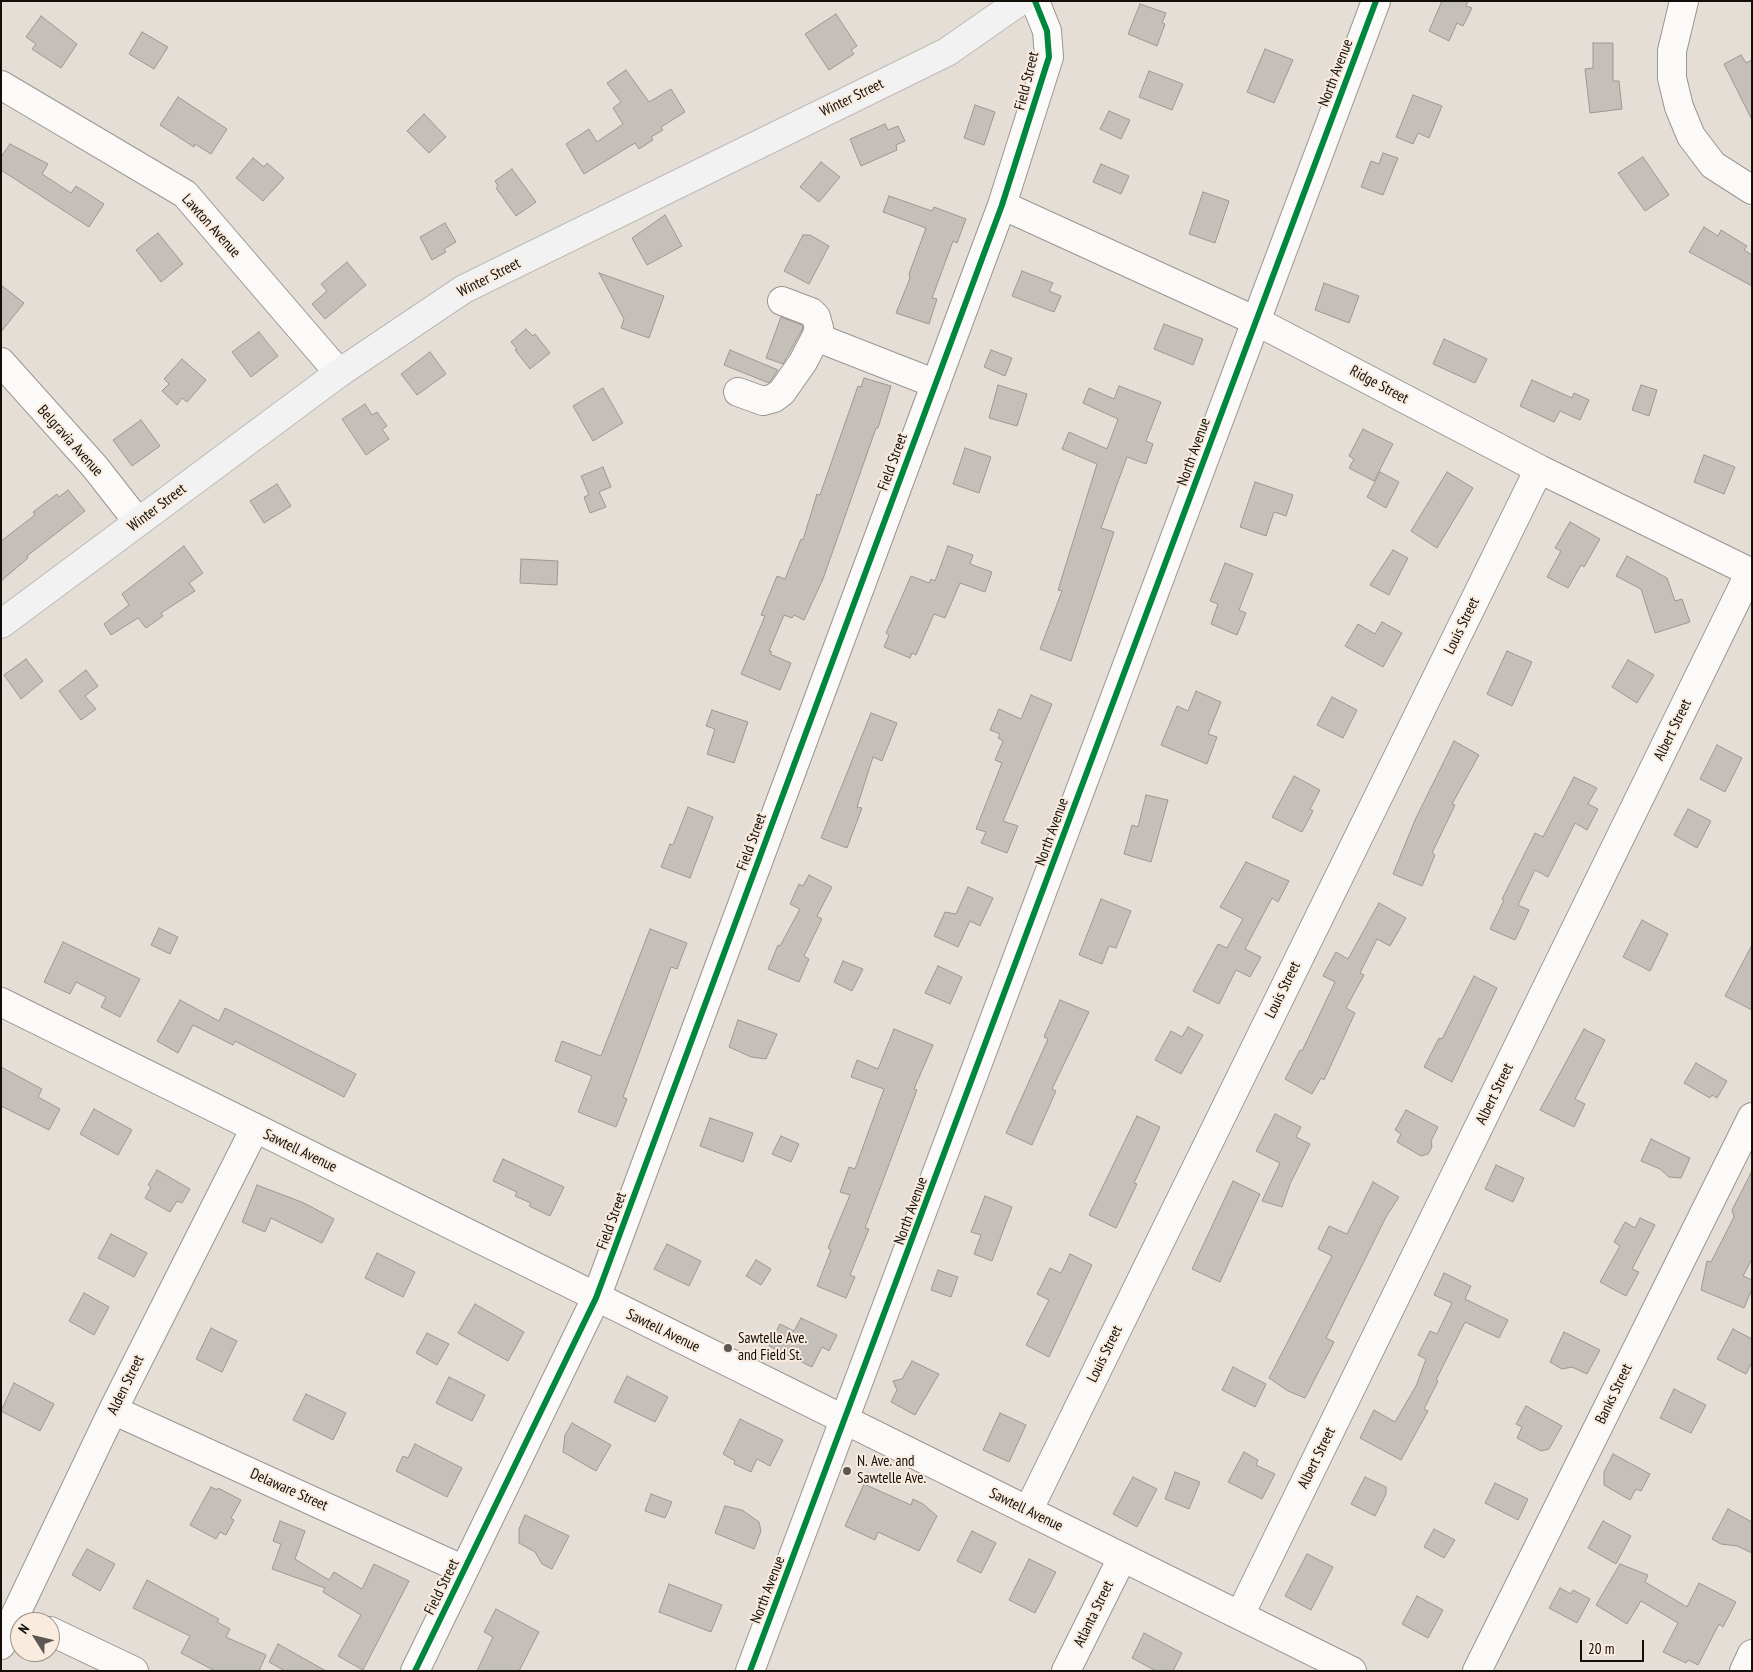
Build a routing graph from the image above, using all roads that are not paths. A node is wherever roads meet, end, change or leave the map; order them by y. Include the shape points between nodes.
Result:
1 (1020, 1) edge
2 (1035, 1) edge
3 (1376, 1) edge
4 (1684, 1) edge
5 (1, 85) edge
6 (1752, 190) edge
7 (1002, 204) junction
8 (782, 301) dead end
9 (1256, 321) junction
10 (816, 337) junction
11 (1, 362) edge
12 (339, 372) junction
13 (936, 384) junction
14 (738, 392) dead end
15 (1539, 469) junction
16 (138, 522) junction
17 (1751, 573) edge
18 (1, 624) edge
19 (1, 1002) edge
20 (1752, 1117) edge
21 (254, 1128) junction
22 (596, 1298) junction
23 (113, 1410) junction
24 (846, 1422) junction
25 (1028, 1511) junction
26 (1122, 1558) junction
27 (464, 1570) junction
28 (27, 1612) edge
29 (1240, 1616) junction
30 (10, 1634) edge
31 (60, 1636) edge
32 (1, 1645) edge
33 (1752, 1654) edge
34 (134, 1671) edge
35 (415, 1671) edge
36 (750, 1671) edge
37 (1066, 1671) edge
38 (1352, 1671) edge
39 (1477, 1671) edge
40 (1744, 1671) edge

1 - 12 main road, Winter Street via 946,52 464,289
2 - 7 street, Field Street via 1047,31 1049,57
3 - 9 street, North Avenue
4 - 6 street via 1672,51 1672,78 1679,107 1691,136 1713,165
5 - 12 street, Lawton Avenue via 185,194
7 - 9 street, Ridge Street
7 - 13 street, Field Street
8 - 10 street via 816,317 819,328
9 - 15 street, Ridge Street
9 - 24 street, North Avenue
10 - 13 street
10 - 14 street via 803,362 774,398 763,401
11 - 16 street, Belgravia Avenue via 95,467
12 - 16 main road, Winter Street
13 - 22 street, Field Street
15 - 17 street, Ridge Street
15 - 25 street, Louis Street
16 - 18 main road, Winter Street
17 - 29 street, Albert Street
19 - 21 street, Sawtell Avenue
20 - 39 street, Banks Street
21 - 22 street, Sawtell Avenue
21 - 23 street, Alden Street
22 - 24 street, Sawtell Avenue
22 - 27 street, Field Street
23 - 27 street, Delaware Street
23 - 28 street, Alden Street
24 - 25 street, Sawtell Avenue
24 - 36 street, North Avenue
25 - 26 street, Sawtell Avenue
26 - 29 street, Sawtell Avenue
26 - 37 street, Atlanta Street
27 - 35 street, Field Street
29 - 38 street, Sawtell Avenue
30 - 32 street, Alden Street
31 - 34 street
33 - 40 street

